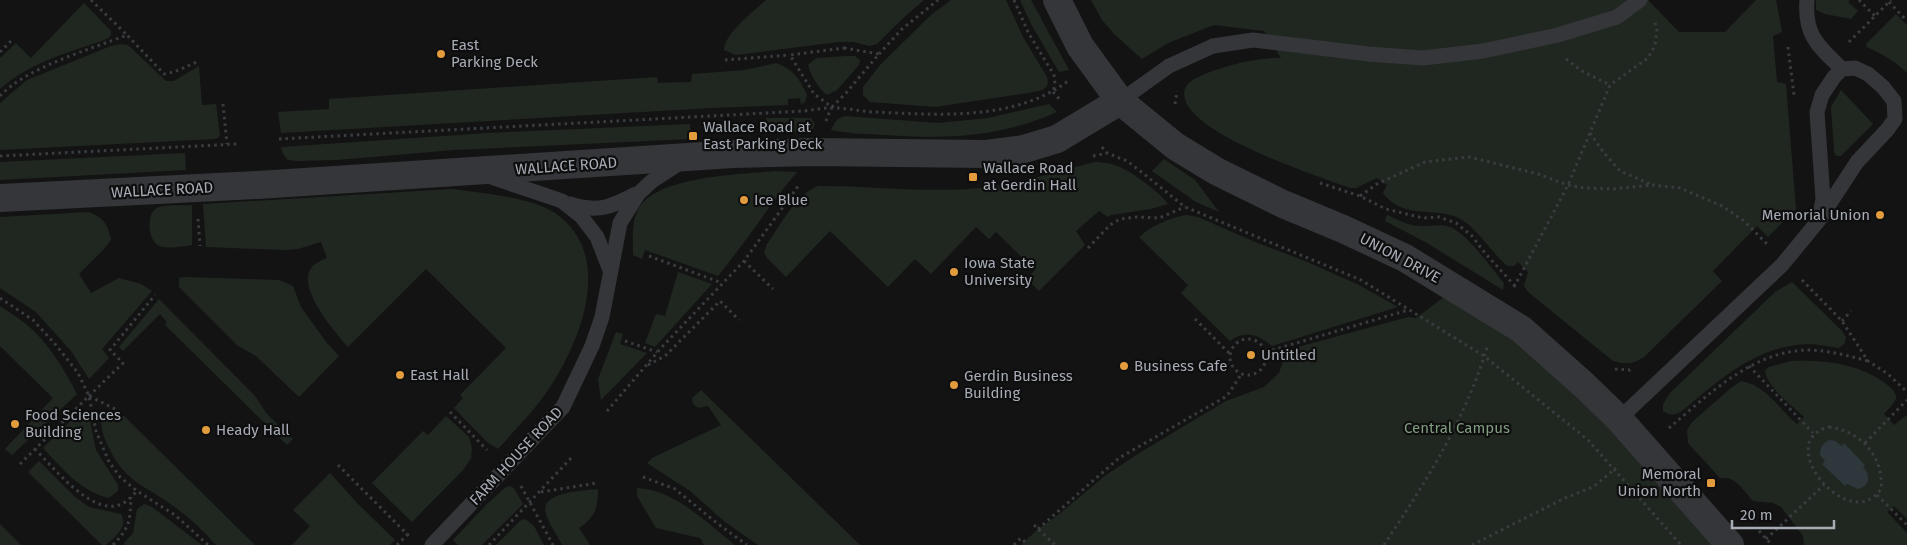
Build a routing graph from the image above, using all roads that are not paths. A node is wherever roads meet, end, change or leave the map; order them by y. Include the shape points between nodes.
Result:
1 (1057, 0) edge
2 (1640, 0) edge
3 (1807, 0) edge
4 (1842, 69) junction
5 (1120, 101) junction
6 (689, 158) junction
7 (474, 172) junction
8 (638, 194) junction
9 (0, 198) edge
10 (562, 201) junction
11 (1819, 220) junction
12 (611, 271) junction
13 (1619, 419) junction
14 (432, 545) edge
15 (1730, 545) edge

1 - 5 street, UNION DRIVE via 1080,46
2 - 5 lane via 1617,17 1558,35 1483,51 1424,58 1253,40 1213,46 1169,66
3 - 4 lane via 1808,30
4 - 11 lane via 1822,95 1817,112 1822,199
4 - 11 lane via 1855,68 1884,87 1894,101 1895,119 1858,162
5 - 6 street, WALLACE ROAD via 1057,139 1024,149 986,154 813,152
5 - 13 street, UNION DRIVE via 1175,146 1216,171 1405,258 1500,315 1521,329
6 - 7 street, WALLACE ROAD
6 - 8 lane, FARM HOUSE ROAD via 652,181
7 - 9 street, WALLACE ROAD
7 - 10 lane
8 - 10 lane via 613,206 588,209
8 - 12 lane, FARM HOUSE ROAD via 620,223
10 - 12 lane via 581,216 596,237
11 - 13 lane via 1782,265
12 - 14 lane, FARM HOUSE ROAD via 602,317 592,346 563,407
13 - 15 street, UNION DRIVE

